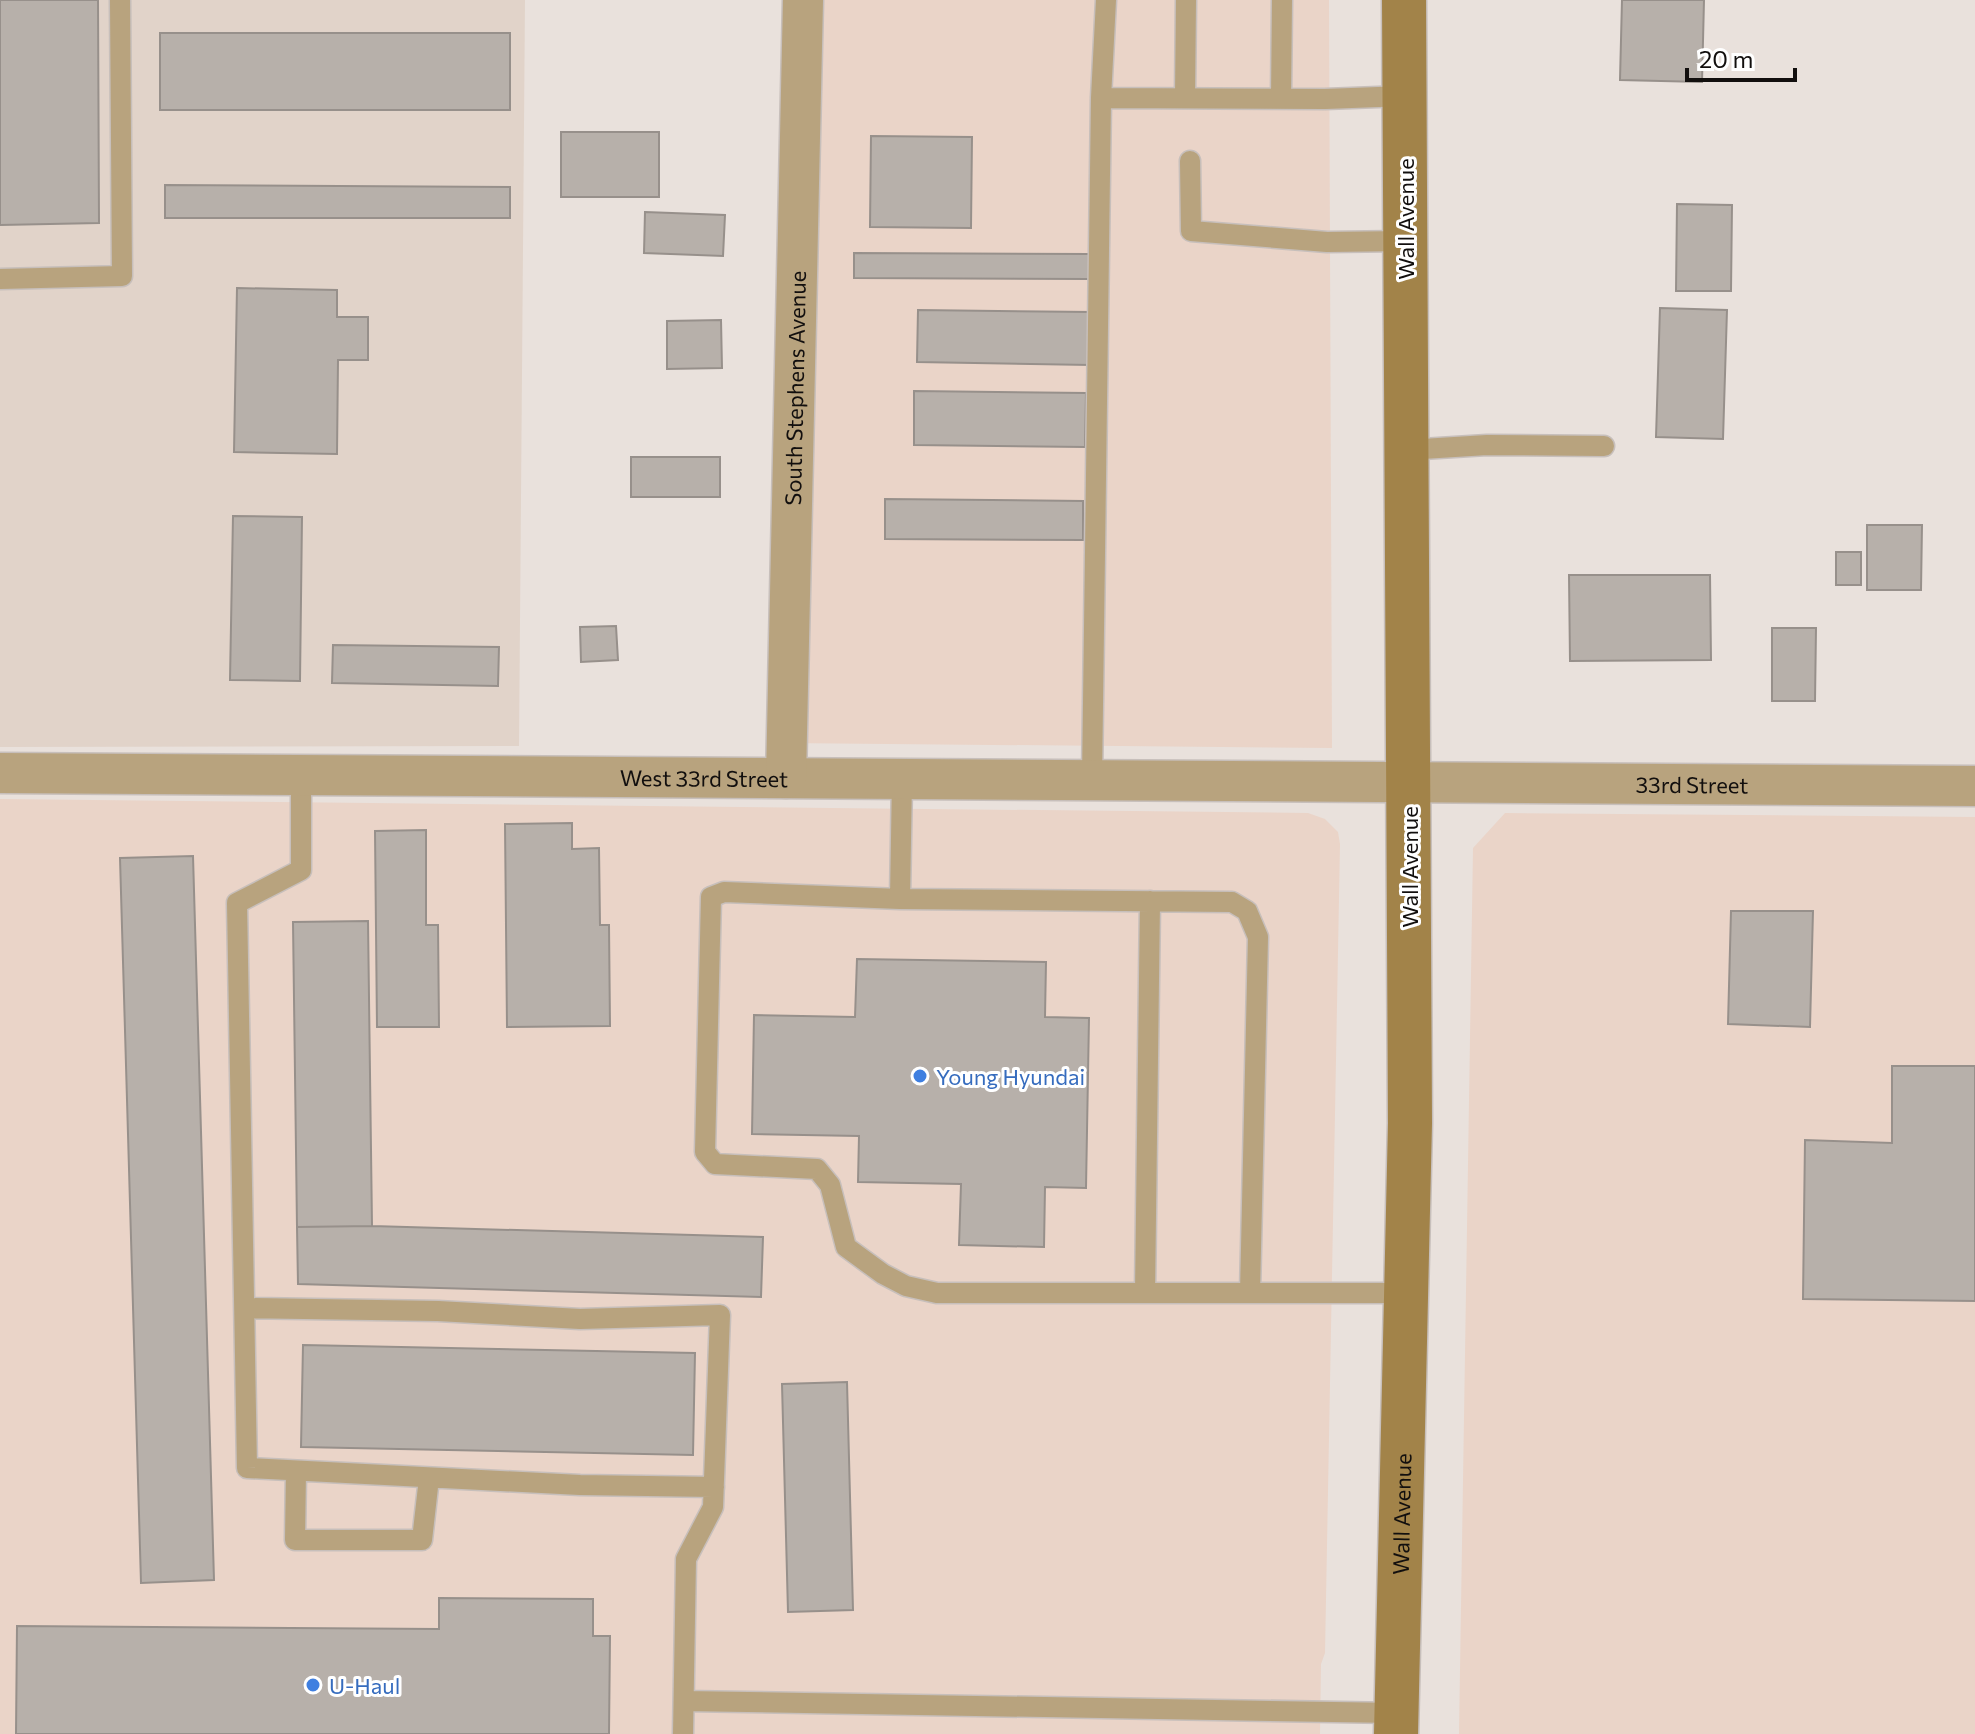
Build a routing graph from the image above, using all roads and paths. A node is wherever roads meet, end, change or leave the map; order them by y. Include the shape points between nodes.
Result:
1 (120, 0) edge
2 (803, 0) edge
3 (1106, 0) edge
4 (1186, 0) edge
5 (1282, 0) edge
6 (1404, 0) edge
7 (1405, 96) junction
8 (1185, 97) junction
9 (1101, 98) junction
10 (1281, 99) junction
11 (1190, 161) dead end
12 (1405, 241) junction
13 (0, 279) edge
14 (1604, 446) dead end
15 (1406, 450) junction
16 (0, 773) edge
17 (301, 775) junction
18 (786, 778) junction
19 (902, 779) junction
20 (1092, 780) junction
21 (1408, 782) junction
22 (1975, 786) edge
23 (900, 899) junction
24 (1150, 901) junction
25 (1145, 1293) junction
26 (1250, 1293) junction
27 (1406, 1293) junction
28 (246, 1308) junction
29 (296, 1471) junction
30 (429, 1478) junction
31 (714, 1487) junction
32 (684, 1701) junction
33 (1396, 1724) edge
34 (683, 1734) edge

1 - 13 lane via 122,276
2 - 18 street, South Stephens Avenue
3 - 9 lane
4 - 8 lane
5 - 10 lane
6 - 7 main road, Wall Avenue
7 - 10 lane
7 - 12 main road, Wall Avenue
8 - 9 lane
8 - 10 lane
9 - 20 lane
11 - 12 lane via 1191,231 1327,242
12 - 15 main road, Wall Avenue
14 - 15 lane
15 - 21 main road, Wall Avenue
16 - 17 street, West 33rd Street
17 - 18 street, West 33rd Street
17 - 28 lane via 301,870 237,903
18 - 19 street, West 33rd Street
19 - 20 street, West 33rd Street
19 - 23 lane
20 - 21 street, West 33rd Street
21 - 22 street, 33rd Street
21 - 27 main road, Wall Avenue
23 - 24 lane
23 - 25 lane via 724,892 711,897 705,1152 715,1164 817,1169 830,1185 846,1247 906,1286 937,1293
24 - 25 lane
24 - 26 lane via 1232,902 1247,911 1258,937
25 - 26 lane
26 - 27 lane
27 - 33 main road, Wall Avenue
28 - 29 lane via 247,1468
28 - 31 lane via 580,1319 720,1315
29 - 30 lane
29 - 30 lane via 295,1540 422,1540
30 - 31 lane
31 - 32 lane via 713,1507 686,1559
32 - 33 lane
32 - 34 lane

